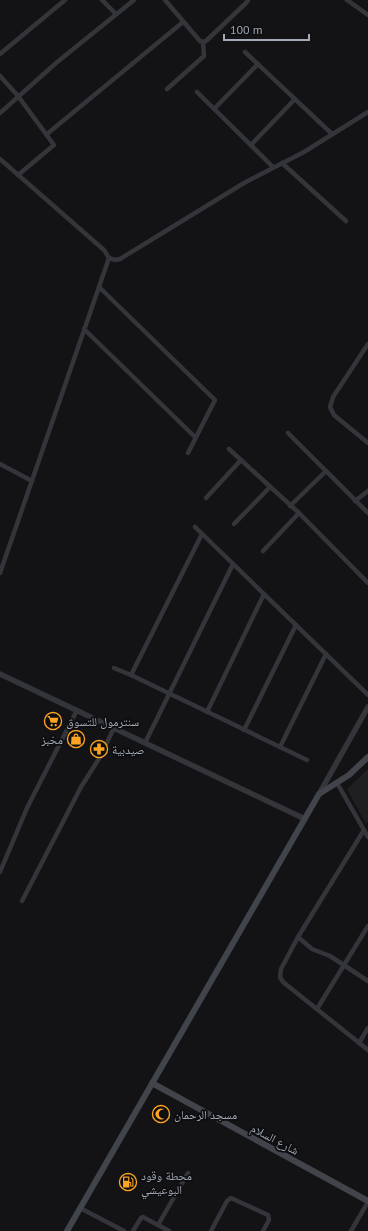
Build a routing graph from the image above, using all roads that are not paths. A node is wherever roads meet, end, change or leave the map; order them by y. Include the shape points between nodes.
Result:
1 (65, 0) edge
2 (102, 0) edge
3 (134, 0) edge
4 (165, 0) edge
5 (248, 0) edge
6 (348, 0) edge
7 (116, 14) junction
8 (368, 15) edge
9 (183, 22) junction
10 (203, 42) junction
11 (245, 52) dead end
12 (0, 54) edge
13 (258, 64) junction
14 (0, 76) edge
15 (167, 89) dead end
16 (197, 92) dead end
17 (18, 96) junction
18 (295, 99) junction
19 (214, 109) junction
20 (368, 112) edge
21 (0, 113) edge
22 (46, 134) junction
23 (332, 134) junction
24 (250, 145) junction
25 (0, 159) edge
26 (282, 163) junction
27 (273, 167) junction
28 (18, 175) junction
29 (346, 221) dead end
30 (109, 258) junction
31 (99, 287) junction
32 (84, 329) junction
33 (368, 344) edge
34 (288, 433) dead end
35 (195, 437) junction
36 (368, 443) edge
37 (229, 449) dead end
38 (188, 453) dead end
39 (241, 460) junction
40 (0, 464) edge
41 (326, 471) junction
42 (32, 481) junction
43 (270, 486) junction
44 (368, 491) edge
45 (206, 498) dead end
46 (355, 501) junction
47 (290, 506) junction
48 (298, 513) junction
49 (368, 513) edge
50 (234, 524) dead end
51 (195, 527) dead end
52 (202, 534) junction
53 (263, 551) dead end
54 (233, 564) junction
55 (0, 573) edge
56 (368, 583) edge
57 (264, 594) junction
58 (296, 625) junction
59 (326, 654) junction
60 (114, 668) dead end
61 (0, 674) edge
62 (131, 675) junction
63 (169, 694) junction
64 (368, 695) edge
65 (368, 707) edge
66 (77, 710) junction
67 (207, 712) junction
68 (114, 728) junction
69 (244, 730) junction
70 (145, 743) junction
71 (280, 747) junction
72 (368, 757) edge
73 (307, 760) dead end
74 (337, 783) junction
75 (319, 794) junction
76 (305, 819) junction
77 (364, 830) junction
78 (368, 836) edge
79 (0, 872) edge
80 (22, 901) dead end
81 (368, 926) edge
82 (298, 937) junction
83 (344, 965) junction
84 (368, 981) edge
85 (317, 1009) junction
86 (368, 1028) edge
87 (359, 1043) junction
88 (368, 1050) edge
89 (152, 1083) junction
90 (188, 1173) dead end
91 (368, 1201) edge
92 (80, 1208) junction
93 (158, 1225) junction
94 (67, 1231) edge
95 (124, 1231) edge
96 (133, 1231) edge
97 (169, 1231) edge
98 (211, 1231) edge
99 (263, 1231) edge
100 (351, 1231) edge

1 - 12 street
2 - 7 street
3 - 7 street
4 - 9 street
5 - 10 street
6 - 8 street
7 - 17 street
9 - 10 street
9 - 22 street
10 - 15 street via 204,56
11 - 13 street
13 - 18 street
13 - 19 street
14 - 17 street
16 - 19 street
17 - 21 street
17 - 22 street
18 - 23 street
18 - 24 street
19 - 24 street
20 - 23 street
22 - 28 street via 54,146
23 - 26 street
24 - 27 street
25 - 28 street
26 - 27 street
26 - 29 street
27 - 30 street via 120,259
28 - 30 street via 104,250
30 - 31 street
31 - 32 street
31 - 35 street via 214,397 215,402
32 - 35 street
32 - 42 street
33 - 36 street via 333,397 330,407 334,415
34 - 41 street
35 - 38 street
37 - 39 street
39 - 43 street
39 - 45 street
40 - 42 street
41 - 46 street
41 - 47 street
42 - 55 street
43 - 47 street
43 - 50 street
44 - 46 street
46 - 49 street
47 - 48 street
48 - 53 street
48 - 56 street
51 - 52 street
52 - 54 street
52 - 62 street
54 - 57 street
54 - 63 street
57 - 58 street
57 - 67 street
58 - 59 street
58 - 69 street
59 - 64 street
59 - 71 street
60 - 62 street
61 - 66 street
62 - 63 street
63 - 67 street
63 - 70 street
65 - 75 street
66 - 68 street
66 - 79 street via 27,808
67 - 69 street
68 - 70 street
68 - 80 street
69 - 71 street
70 - 76 street
71 - 73 street
72 - 74 main road
74 - 75 main road
74 - 77 street
75 - 76 main road
76 - 89 main road
77 - 78 street
77 - 82 street
81 - 83 street
82 - 83 street via 312,950 330,956
82 - 85 street via 281,969 280,977
83 - 84 street
83 - 85 street
85 - 87 street
86 - 87 street
87 - 88 street
89 - 91 main road, شارع السلام
89 - 92 main road
90 - 93 street
91 - 100 street
92 - 94 main road
92 - 95 street
93 - 96 street via 142,1217
93 - 97 street
98 - 99 street via 231,1198 268,1215 269,1220

